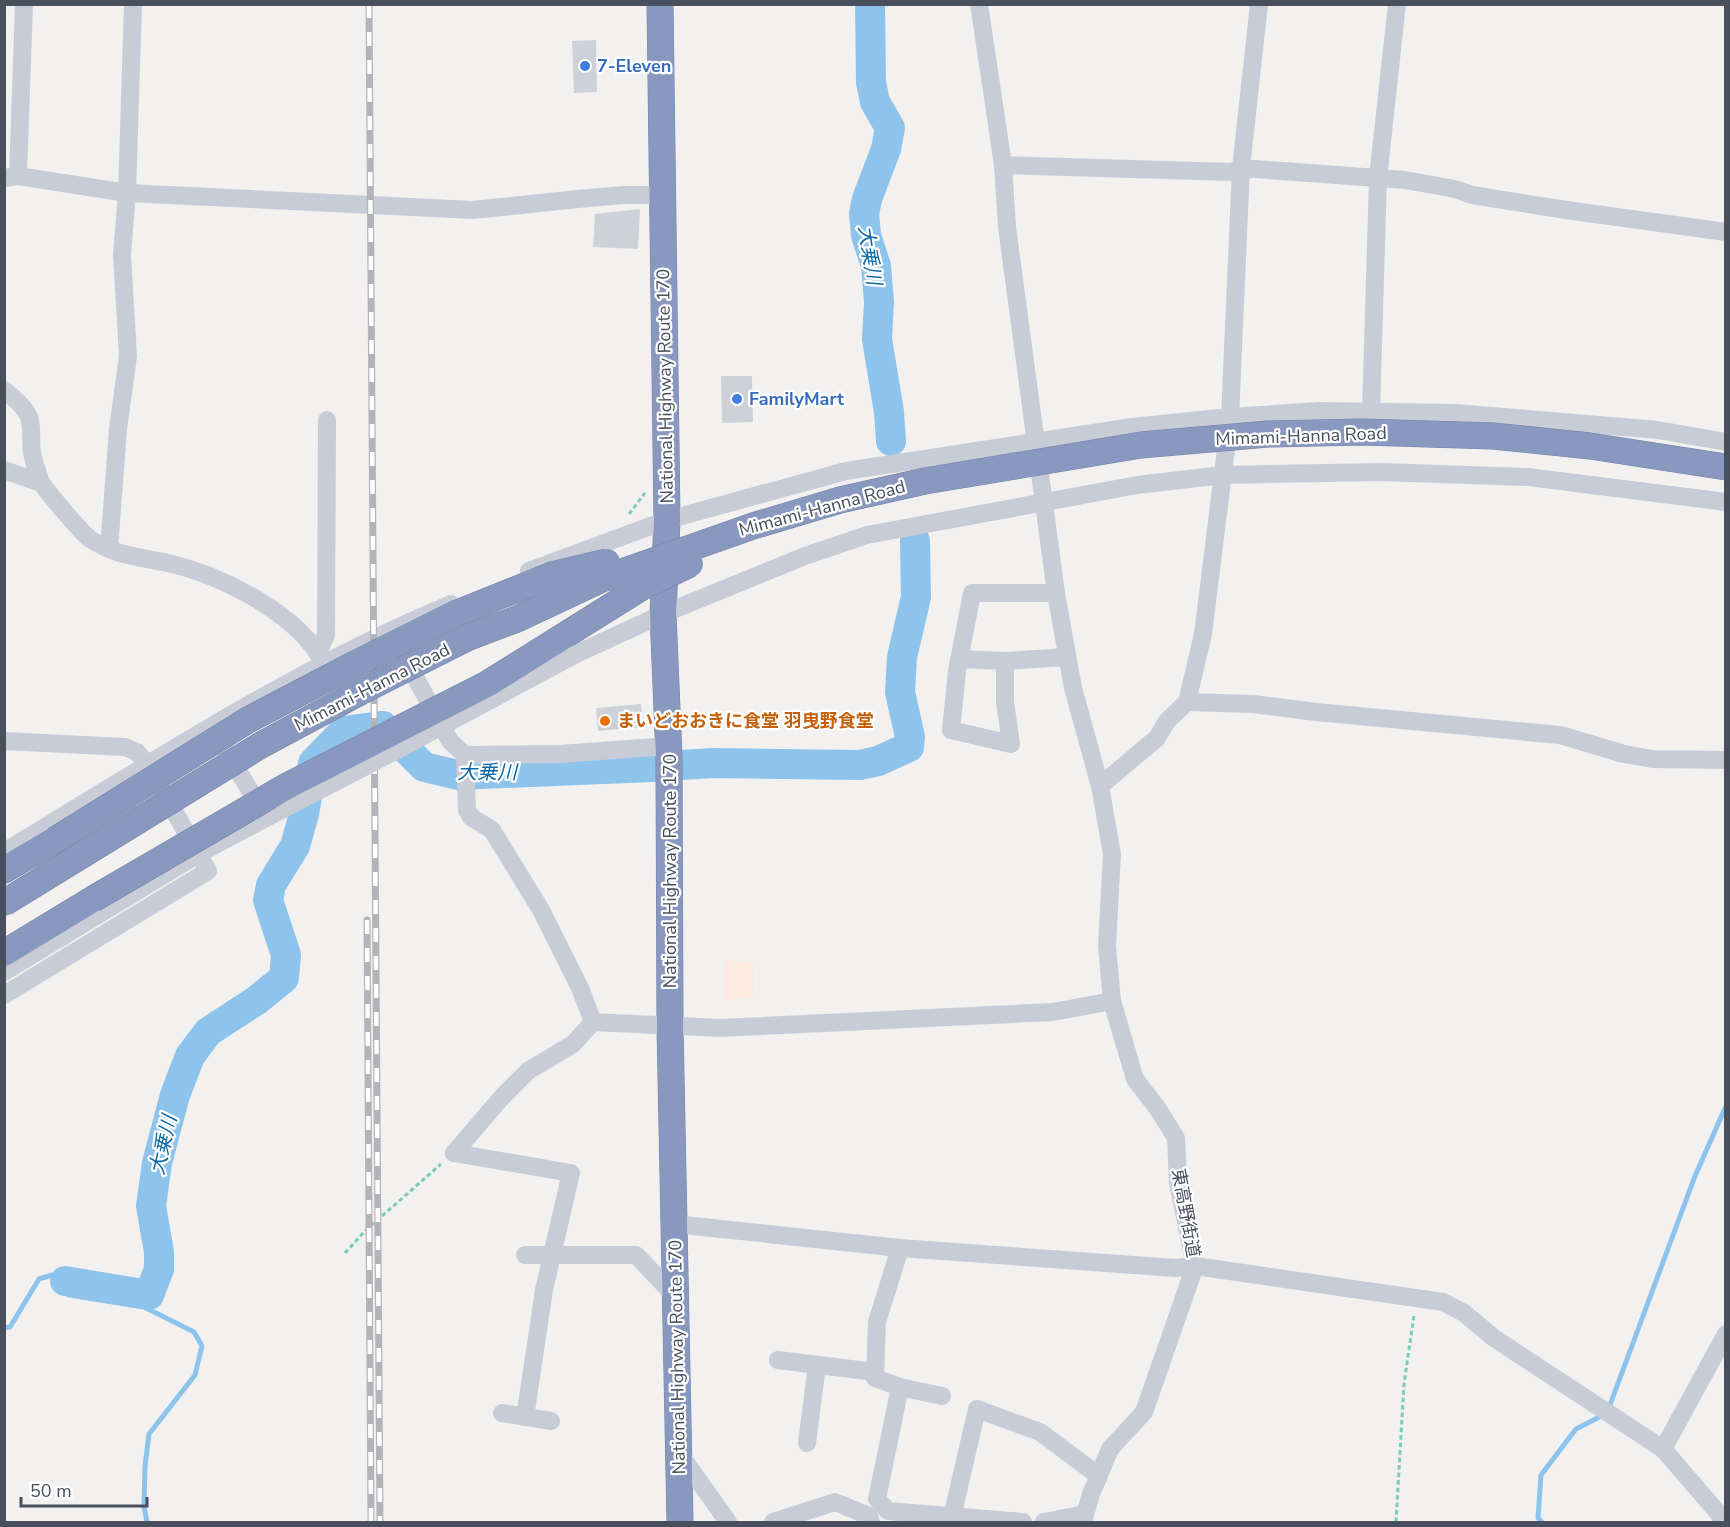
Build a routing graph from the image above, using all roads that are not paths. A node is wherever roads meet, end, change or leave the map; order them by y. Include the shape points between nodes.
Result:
1 (24, 4) edge
2 (133, 4) edge
3 (660, 4) edge
4 (980, 4) edge
5 (1259, 4) edge
6 (1397, 4) edge
7 (1003, 165) junction
8 (1241, 168) junction
9 (11, 177) edge
10 (1378, 178) junction
11 (127, 193) junction
12 (663, 195) junction
13 (1725, 232) edge
14 (4, 390) edge
15 (1371, 412) junction
16 (1230, 417) junction
17 (327, 420) dead end
18 (1036, 442) junction
19 (1725, 442) edge
20 (1725, 453) edge
21 (1725, 467) edge
22 (4, 470) edge
23 (1223, 475) junction
24 (926, 481) junction
25 (41, 483) junction
26 (1044, 502) junction
27 (1725, 502) edge
28 (667, 520) junction
29 (109, 549) junction
30 (608, 562) junction
31 (1056, 593) junction
32 (663, 614) junction
33 (391, 632) junction
34 (1067, 657) junction
35 (321, 659) junction
36 (959, 659) junction
37 (1005, 661) junction
38 (1187, 702) junction
39 (212, 726) junction
40 (4, 741) edge
41 (669, 760) junction
42 (1725, 760) edge
43 (148, 765) junction
44 (466, 768) junction
45 (1100, 786) junction
46 (266, 818) junction
47 (4, 852) edge
48 (198, 854) junction
49 (4, 870) edge
50 (4, 889) edge
51 (4, 903) edge
52 (4, 953) edge
53 (4, 972) edge
54 (4, 995) edge
55 (1112, 1001) junction
56 (593, 1022) junction
57 (670, 1026) junction
58 (674, 1224) junction
59 (900, 1248) junction
60 (525, 1255) dead end
61 (553, 1255) junction
62 (1196, 1266) junction
63 (675, 1296) junction
64 (1725, 1334) edge
65 (778, 1360) dead end
66 (817, 1365) junction
67 (875, 1372) junction
68 (900, 1387) junction
69 (942, 1396) dead end
70 (502, 1413) dead end
71 (525, 1417) junction
72 (551, 1421) dead end
73 (807, 1443) dead end
74 (1663, 1449) junction
75 (678, 1453) junction
76 (1099, 1476) junction
77 (952, 1517) junction
78 (1723, 1517) edge
79 (1084, 1518) edge
80 (781, 1521) edge
81 (680, 1522) edge
82 (728, 1522) edge
83 (871, 1522) edge
84 (1023, 1522) edge
85 (1044, 1522) edge

1 - 9 street
2 - 11 street
3 - 12 highway, National Highway Route 170
4 - 7 street, 東高野街道
5 - 8 street
6 - 10 street
7 - 8 street via 1231,172
7 - 18 street, 東高野街道 via 1007,227
8 - 10 street
8 - 16 street
9 - 11 street
10 - 13 street
10 - 15 street
11 - 12 street via 472,210 578,198
11 - 29 street via 122,255 128,356
12 - 28 highway, National Highway Route 170
14 - 25 street via 29,416 32,454
15 - 16 street
15 - 19 street via 1524,417 1658,429
16 - 18 street
16 - 23 street
17 - 35 street via 326,634
18 - 26 street, 東高野街道
18 - 28 street via 846,471
20 - 30 highway, Mimami-Hanna Road via 1684,445 1494,425 1270,424 1136,434 853,484 750,509
21 - 24 highway, Mimami-Hanna Road, bridge via 1493,436 1351,432 1268,434 1141,445
22 - 25 street
23 - 26 street
23 - 27 street via 1381,472 1528,477
23 - 38 street via 1203,634
24 - 51 highway, Mimami-Hanna Road, bridge via 753,526 602,579 518,619 469,637 261,745
24 - 52 highway, bridge via 758,538 670,573 487,684 287,786
25 - 29 street via 88,537
26 - 31 street, 東高野街道
26 - 32 street via 867,535
28 - 32 highway, National Highway Route 170
28 - 33 street via 557,559
29 - 35 street via 209,576 269,606 307,638
30 - 49 highway, bridge via 552,575 455,614 360,661 248,720
30 - 50 highway, Mimami-Hanna Road, bridge via 436,643 255,736
31 - 34 street, 東高野街道
31 - 36 street via 972,593
32 - 41 highway, National Highway Route 170
32 - 46 street, bridge via 576,654
33 - 35 street
33 - 44 street
34 - 37 street
34 - 45 street, 東高野街道
35 - 39 street
36 - 37 street
36 - 37 street via 951,730 1011,744
38 - 42 street via 1253,704 1560,735 1652,759
38 - 45 street via 1167,721 1157,738
39 - 43 street
39 - 46 street
40 - 43 street via 125,747 137,752
41 - 44 street via 560,754
41 - 57 highway, National Highway Route 170
43 - 47 street
43 - 48 street
44 - 56 street via 467,810 492,830 541,910
45 - 55 street, 東高野街道 via 1112,854 1107,946
46 - 48 street
48 - 53 street
48 - 54 street via 208,871
55 - 57 street via 1053,1012 720,1028
55 - 62 street, 東高野街道 via 1136,1079 1176,1138 1178,1183
56 - 57 street
56 - 61 street via 573,1044 528,1071 454,1153 572,1173
57 - 58 highway, National Highway Route 170
58 - 59 street
58 - 63 highway, National Highway Route 170
59 - 62 street via 1175,1268
59 - 67 street via 877,1322
60 - 61 street
61 - 63 street via 636,1254
61 - 71 street
62 - 74 street via 1443,1302
62 - 76 street, 東高野街道 via 1143,1412 1110,1449
63 - 75 highway, National Highway Route 170
64 - 74 street
65 - 66 street
66 - 67 street
66 - 73 street
67 - 68 street via 875,1378
68 - 69 street
68 - 77 street via 877,1499 888,1511
70 - 71 street
71 - 72 street
74 - 78 street
75 - 81 highway, National Highway Route 170
75 - 82 street
76 - 77 street via 1040,1432 976,1409
76 - 79 street, 東高野街道
77 - 84 street
79 - 85 street
80 - 83 street via 835,1502 869,1516

